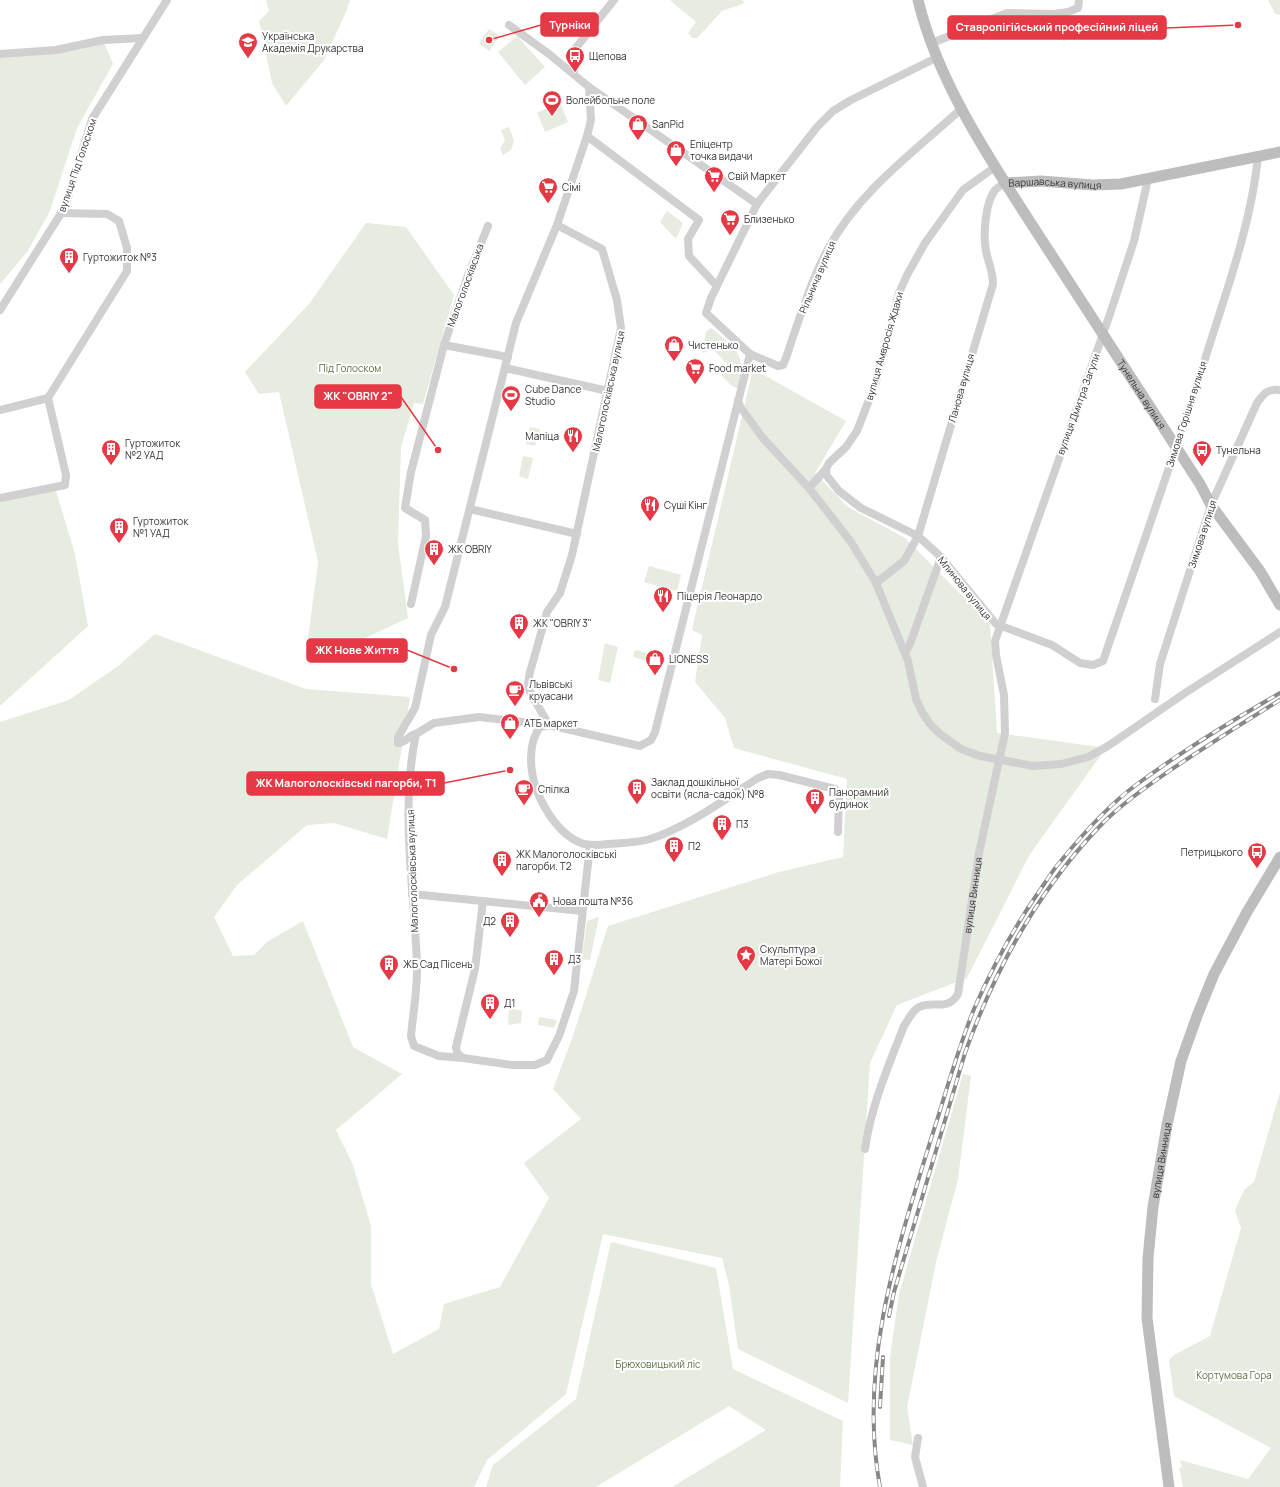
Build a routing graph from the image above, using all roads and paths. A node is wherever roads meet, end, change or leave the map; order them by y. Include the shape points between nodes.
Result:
1 (167, 0) edge
2 (614, 0) edge
3 (918, 0) edge
4 (1078, 4) edge
5 (510, 25) dead end
6 (142, 38) junction
7 (932, 43) junction
8 (0, 54) edge
9 (938, 57) junction
10 (574, 73) junction
11 (589, 87) junction
12 (961, 108) junction
13 (587, 136) junction
14 (1280, 152) edge
15 (1258, 157) junction
16 (995, 167) junction
17 (1148, 179) junction
18 (1005, 183) junction
19 (757, 204) junction
20 (61, 213) junction
21 (557, 225) junction
22 (488, 226) dead end
23 (716, 285) junction
24 (0, 310) edge
25 (1103, 334) junction
26 (444, 345) junction
27 (750, 354) junction
28 (508, 357) junction
29 (505, 368) junction
30 (1280, 390) edge
31 (608, 391) junction
32 (48, 398) junction
33 (738, 401) junction
34 (0, 410) edge
35 (1176, 447) junction
36 (826, 469) junction
37 (809, 488) junction
38 (0, 498) edge
39 (1211, 505) junction
40 (470, 509) junction
41 (577, 534) junction
42 (918, 536) junction
43 (941, 557) junction
44 (876, 583) junction
45 (411, 604) dead end
46 (1280, 605) edge
47 (999, 626) junction
48 (1280, 632) edge
49 (905, 653) junction
50 (1097, 664) joint
51 (1155, 699) dead end
52 (549, 725) junction
53 (416, 734) junction
54 (999, 759) junction
55 (838, 832) dead end
56 (590, 844) junction
57 (1280, 857) edge
58 (412, 894) junction
59 (483, 901) junction
60 (582, 911) junction
61 (462, 1058) junction
62 (866, 1149) dead end
63 (918, 1438) dead end
64 (923, 1487) edge
65 (1169, 1487) edge

1 - 6 street, вулиця Під Голоском
2 - 10 street via 576,49
3 - 7 main road, Варшавська вулиця
4 - 7 street via 1068,12 1054,14 1007,13
5 - 10 street
6 - 8 street via 103,40 56,50
6 - 20 street, вулиця Під Голоском via 92,119
7 - 9 main road, Варшавська вулиця
9 - 12 main road, Варшавська вулиця
9 - 19 street via 833,111
10 - 11 street
11 - 13 street via 590,120
11 - 19 street
12 - 16 main road, Варшавська вулиця
12 - 27 street, Рільнича вулиця via 896,167 856,207 840,228 827,250 783,365 778,366
13 - 21 street
13 - 23 street via 699,220 688,239 689,256
14 - 15 main road, Варшавська вулиця
15 - 17 main road, Варшавська вулиця
15 - 35 street, Зимова Горішня вулиця via 1253,194 1244,230
16 - 18 main road, Варшавська вулиця
16 - 36 street, вулиця Амвросія Ждахи via 963,190 925,244 899,294 876,382 857,431
17 - 18 main road, Варшавська вулиця via 1109,186 1041,181
17 - 25 street, вулиця Дмитра Загули via 1134,241
18 - 25 main road, Тунельна вулиця
18 - 42 street, Ланова вулиця via 992,197 984,233 986,252 992,268 992,284
19 - 23 street
20 - 24 street, вулиця Під Голоском
20 - 32 street via 107,214 119,221 127,248 127,272
21 - 28 street via 516,322
21 - 31 street, Малоголосківська вулиця via 602,249 614,286 621,328
22 - 26 street, Малоголосківська
23 - 27 street via 706,313
25 - 35 main road, Тунельна вулиця
25 - 47 street, вулиця Дмитра Загули
26 - 28 street
26 - 45 street, Малоголосківська via 411,472 405,508 425,520 426,528
27 - 33 street
28 - 29 street
29 - 31 street
29 - 40 street
30 - 39 street, Зимова вулиця via 1271,389 1265,392 1258,403
31 - 41 street, Малоголосківська вулиця
32 - 34 street
32 - 38 street via 66,475 65,485
33 - 37 street via 762,437
33 - 52 street via 651,740 636,745
35 - 39 main road, Тунельна вулиця
35 - 50 street, Зимова Горішня вулиця via 1103,661
36 - 37 street, вулиця Амвросія Ждахи
36 - 42 street, Млинова вулиця via 827,476 839,491 860,508
37 - 44 street via 838,524
39 - 46 main road, Тунельна вулиця via 1260,571
39 - 51 street, Зимова вулиця via 1160,664
40 - 41 street
40 - 53 street via 445,607 431,635 415,708 398,737 398,743 405,743
41 - 52 street, Малоголосківська вулиця via 560,593 545,617 529,678 530,692
42 - 43 street, Млинова вулиця
42 - 44 street, Ланова вулиця via 904,561
43 - 47 street, Млинова вулиця via 988,617
43 - 49 street
44 - 49 street
47 - 50 street, Млинова вулиця via 1052,645 1080,663
47 - 54 street, вулиця Винниця via 995,647 1006,723
48 - 54 street via 1088,757 1061,764 1034,766
49 - 54 street via 916,699 930,724 961,749
52 - 53 street via 479,717 434,723
52 - 56 street via 540,727 533,740 533,778 548,815 581,844
53 - 58 street, Малоголосківська вулиця via 410,762 409,789
54 - 62 street, вулиця Винниця via 979,853 958,994 955,1000 947,1004 920,1007 904,1026 876,1099 869,1122
55 - 56 street via 839,796 835,789 768,774 680,826 650,839 617,844
56 - 60 street, Малоголосківська вулиця
57 - 65 main road, вулиця Винниця via 1214,974 1182,1061 1167,1125 1153,1207 1148,1258 1147,1318
58 - 59 street
58 - 61 street, Малоголосківська вулиця via 417,965 411,1036 414,1046 427,1052
59 - 60 street
59 - 61 street via 475,969 456,1046 457,1054
60 - 61 street, Малоголосківська вулиця via 574,991 559,1036 547,1060 535,1065 512,1065
63 - 64 street via 915,1456

